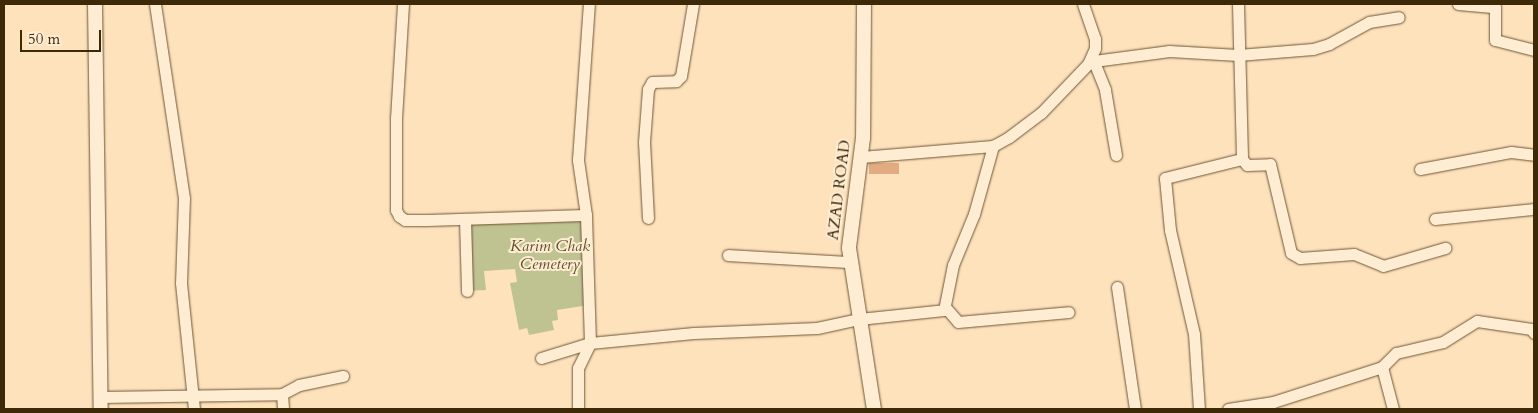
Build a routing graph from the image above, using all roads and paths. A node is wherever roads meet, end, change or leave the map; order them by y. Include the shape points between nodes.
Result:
1 (95, 4) edge
2 (155, 4) edge
3 (402, 4) edge
4 (589, 4) edge
5 (694, 4) edge
6 (867, 4) edge
7 (1083, 4) edge
8 (1238, 4) edge
9 (1458, 4) edge
10 (1399, 18) dead end
11 (1534, 50) edge
12 (1238, 55) junction
13 (1093, 59) junction
14 (993, 146) junction
15 (1116, 154) dead end
16 (1534, 155) edge
17 (861, 157) junction
18 (1242, 159) junction
19 (1420, 169) dead end
20 (1534, 209) edge
21 (586, 215) junction
22 (648, 218) dead end
23 (1435, 219) dead end
24 (465, 220) junction
25 (1445, 248) dead end
26 (728, 254) dead end
27 (851, 262) junction
28 (1118, 287) dead end
29 (468, 291) dead end
30 (946, 308) junction
31 (1069, 312) dead end
32 (859, 319) junction
33 (1534, 333) edge
34 (590, 343) junction
35 (541, 358) dead end
36 (1382, 367) junction
37 (343, 376) dead end
38 (282, 394) junction
39 (194, 396) junction
40 (101, 403) edge
41 (194, 409) edge
42 (283, 409) edge
43 (578, 409) edge
44 (874, 409) edge
45 (1135, 409) edge
46 (1199, 409) edge
47 (1228, 409) edge
48 (1393, 409) edge

1 - 40 street
2 - 39 street via 184,198 181,283
3 - 24 street via 396,118 396,210 405,220
4 - 21 street via 578,160
5 - 22 street via 681,76 676,81 652,82 649,85 644,142
6 - 17 street, AZAD ROAD
7 - 13 street via 1095,39
8 - 12 street
9 - 11 street via 1495,7 1495,40
10 - 12 street via 1361,25 1321,48
12 - 13 street via 1169,51
12 - 18 street
13 - 14 street via 1041,113
13 - 15 street via 1105,90
14 - 17 street
14 - 30 street via 974,214 953,265
16 - 19 street via 1511,152
17 - 27 street, AZAD ROAD via 849,248
18 - 25 street via 1247,165 1270,164 1290,248 1296,257 1354,254 1383,266
18 - 46 street via 1165,178 1170,230 1194,334
20 - 23 street
21 - 24 street
21 - 34 street
24 - 29 street
26 - 27 street
27 - 32 street, AZAD ROAD
28 - 45 street
30 - 31 street via 958,322
30 - 32 street via 938,312
32 - 34 street via 817,328 694,333
32 - 44 street, AZAD ROAD
33 - 36 street via 1531,329 1477,321 1444,342 1396,353
34 - 35 street
34 - 43 street via 578,368
36 - 47 street via 1273,402
36 - 48 street
37 - 38 street via 299,385
38 - 39 street
38 - 42 street
39 - 40 street
39 - 41 street

